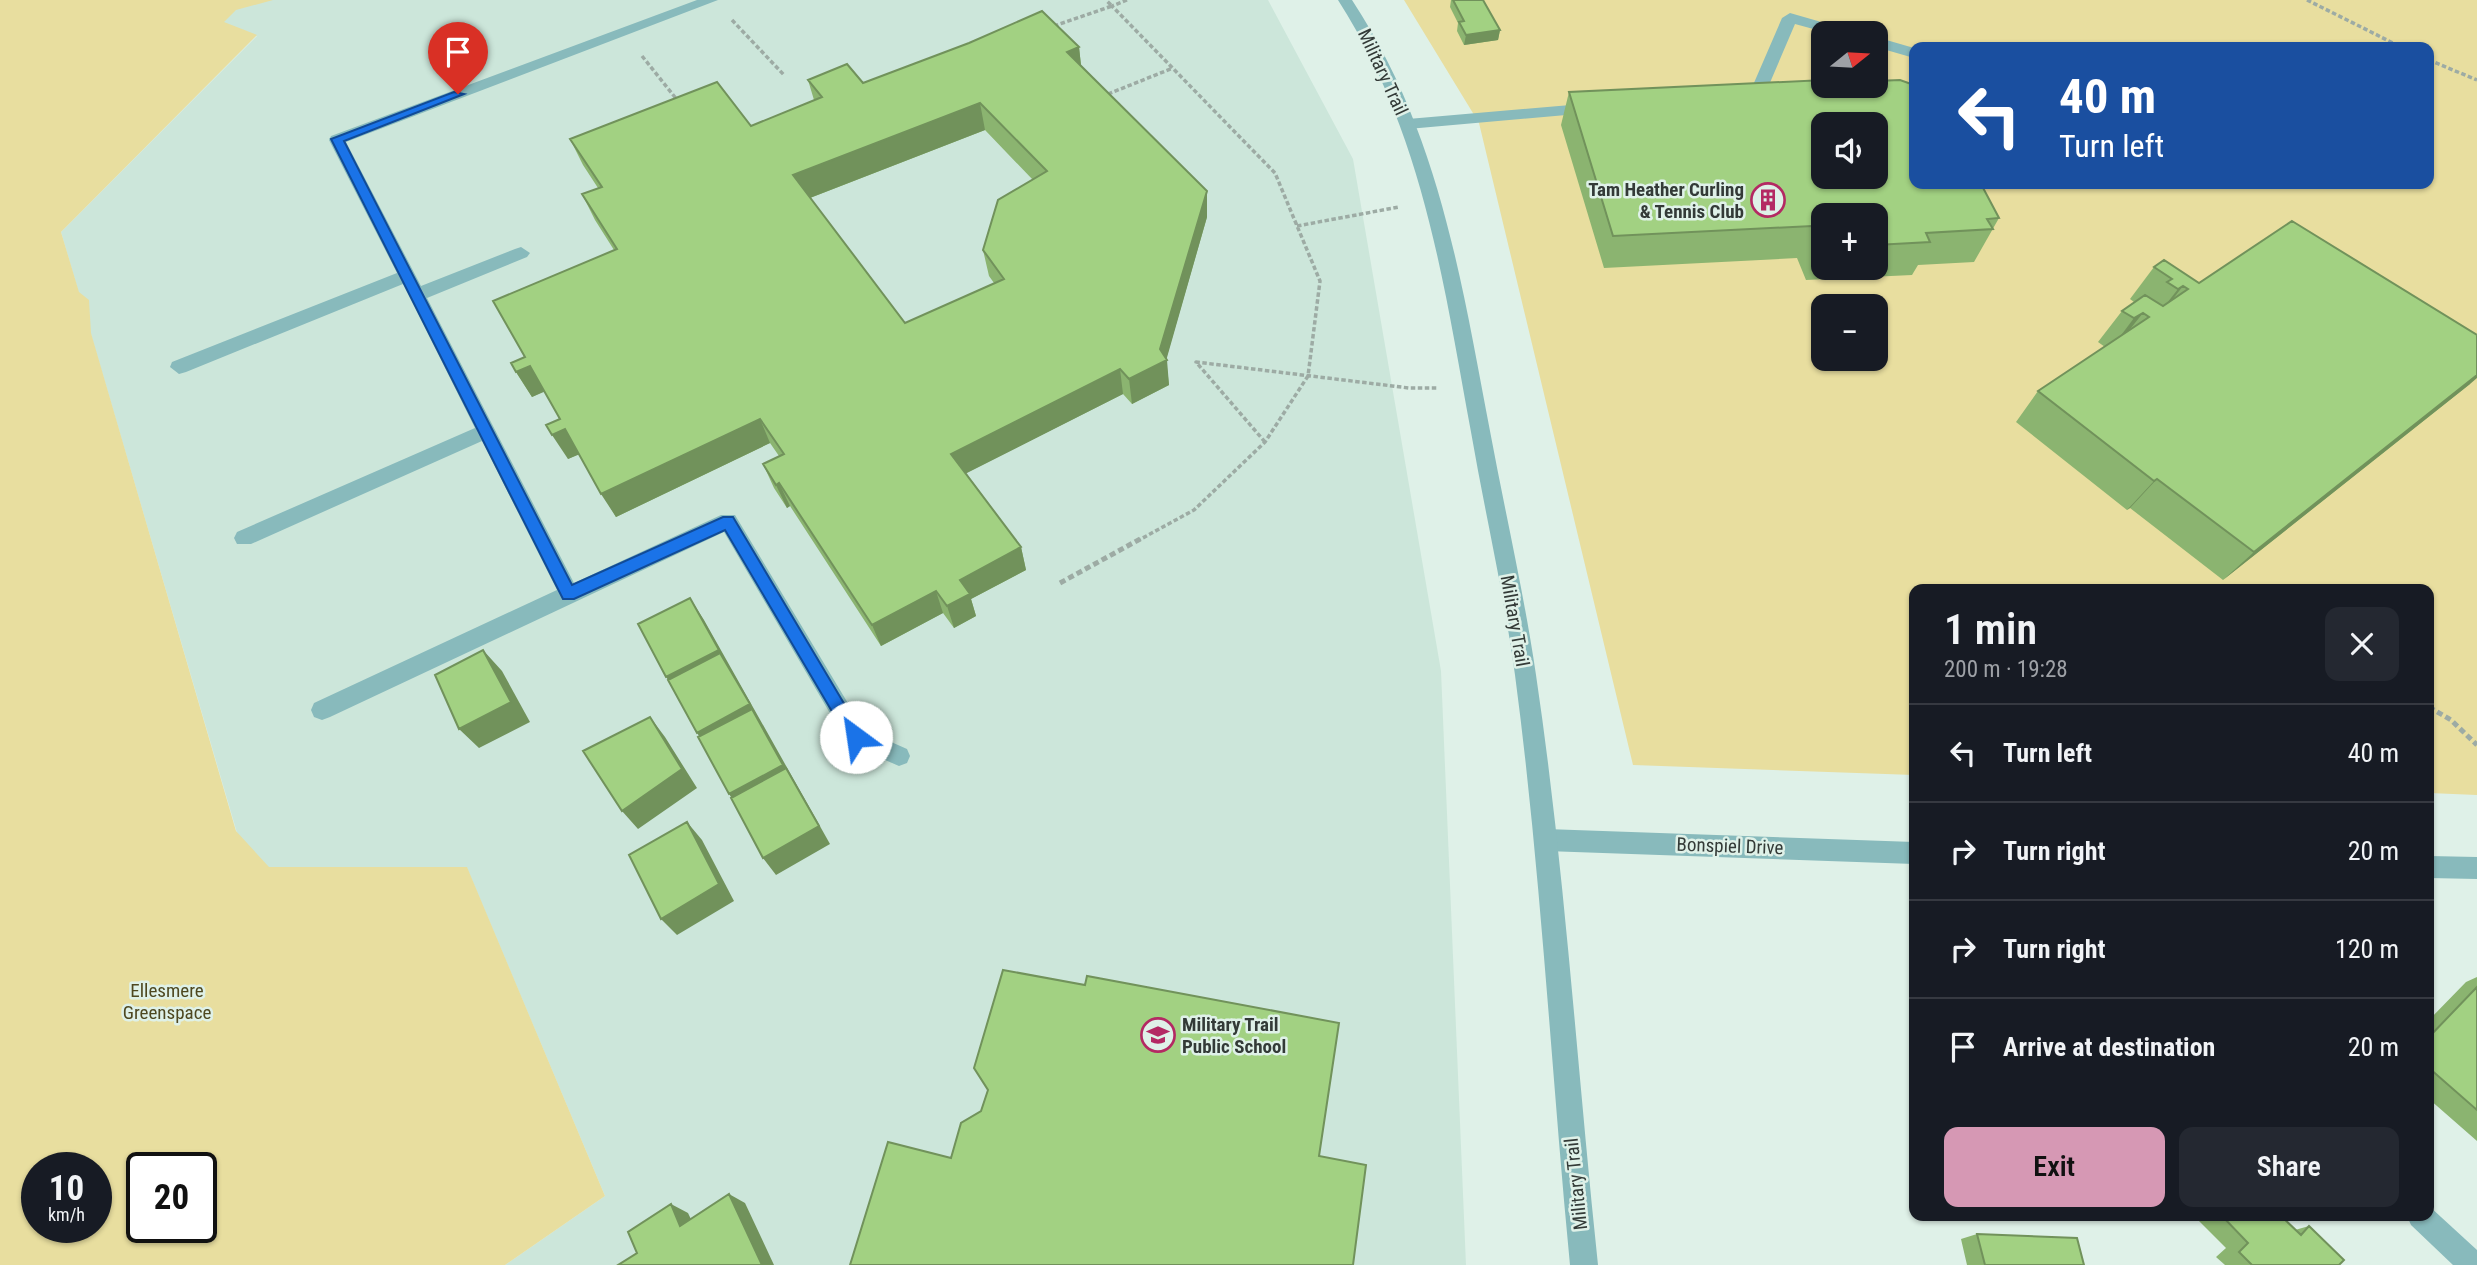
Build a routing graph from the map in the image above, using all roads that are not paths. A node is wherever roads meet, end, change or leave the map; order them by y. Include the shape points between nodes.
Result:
1 (711, 0) edge
2 (1345, 0) edge
3 (1811, 24) edge
4 (1888, 45) edge
5 (1909, 52) edge
6 (1754, 99) edge
7 (1606, 107) edge
8 (1408, 124) junction
9 (521, 253) dead end
10 (406, 276) junction
11 (417, 295) junction
12 (179, 367) dead end
13 (486, 431) junction
14 (244, 538) dead end
15 (569, 594) junction
16 (322, 710) dead end
17 (899, 756) dead end
18 (1546, 840) junction
19 (1909, 853) edge
20 (2434, 867) edge
21 (2477, 868) edge
22 (2425, 1221) edge
23 (1584, 1265) edge
24 (2473, 1265) edge

1 - 10 street via 337,139
2 - 8 street, Military Trail via 1371,40
3 - 6 street via 1790,18
4 - 5 street
7 - 8 street
8 - 18 street, Military Trail via 1436,202 1525,672
9 - 11 street
10 - 11 street
10 - 12 street
11 - 13 street
13 - 14 street
13 - 15 street
15 - 16 street
15 - 17 street via 728,521 856,737
18 - 19 street, Bonspiel Drive
18 - 23 street, Military Trail
20 - 21 street
22 - 24 street

